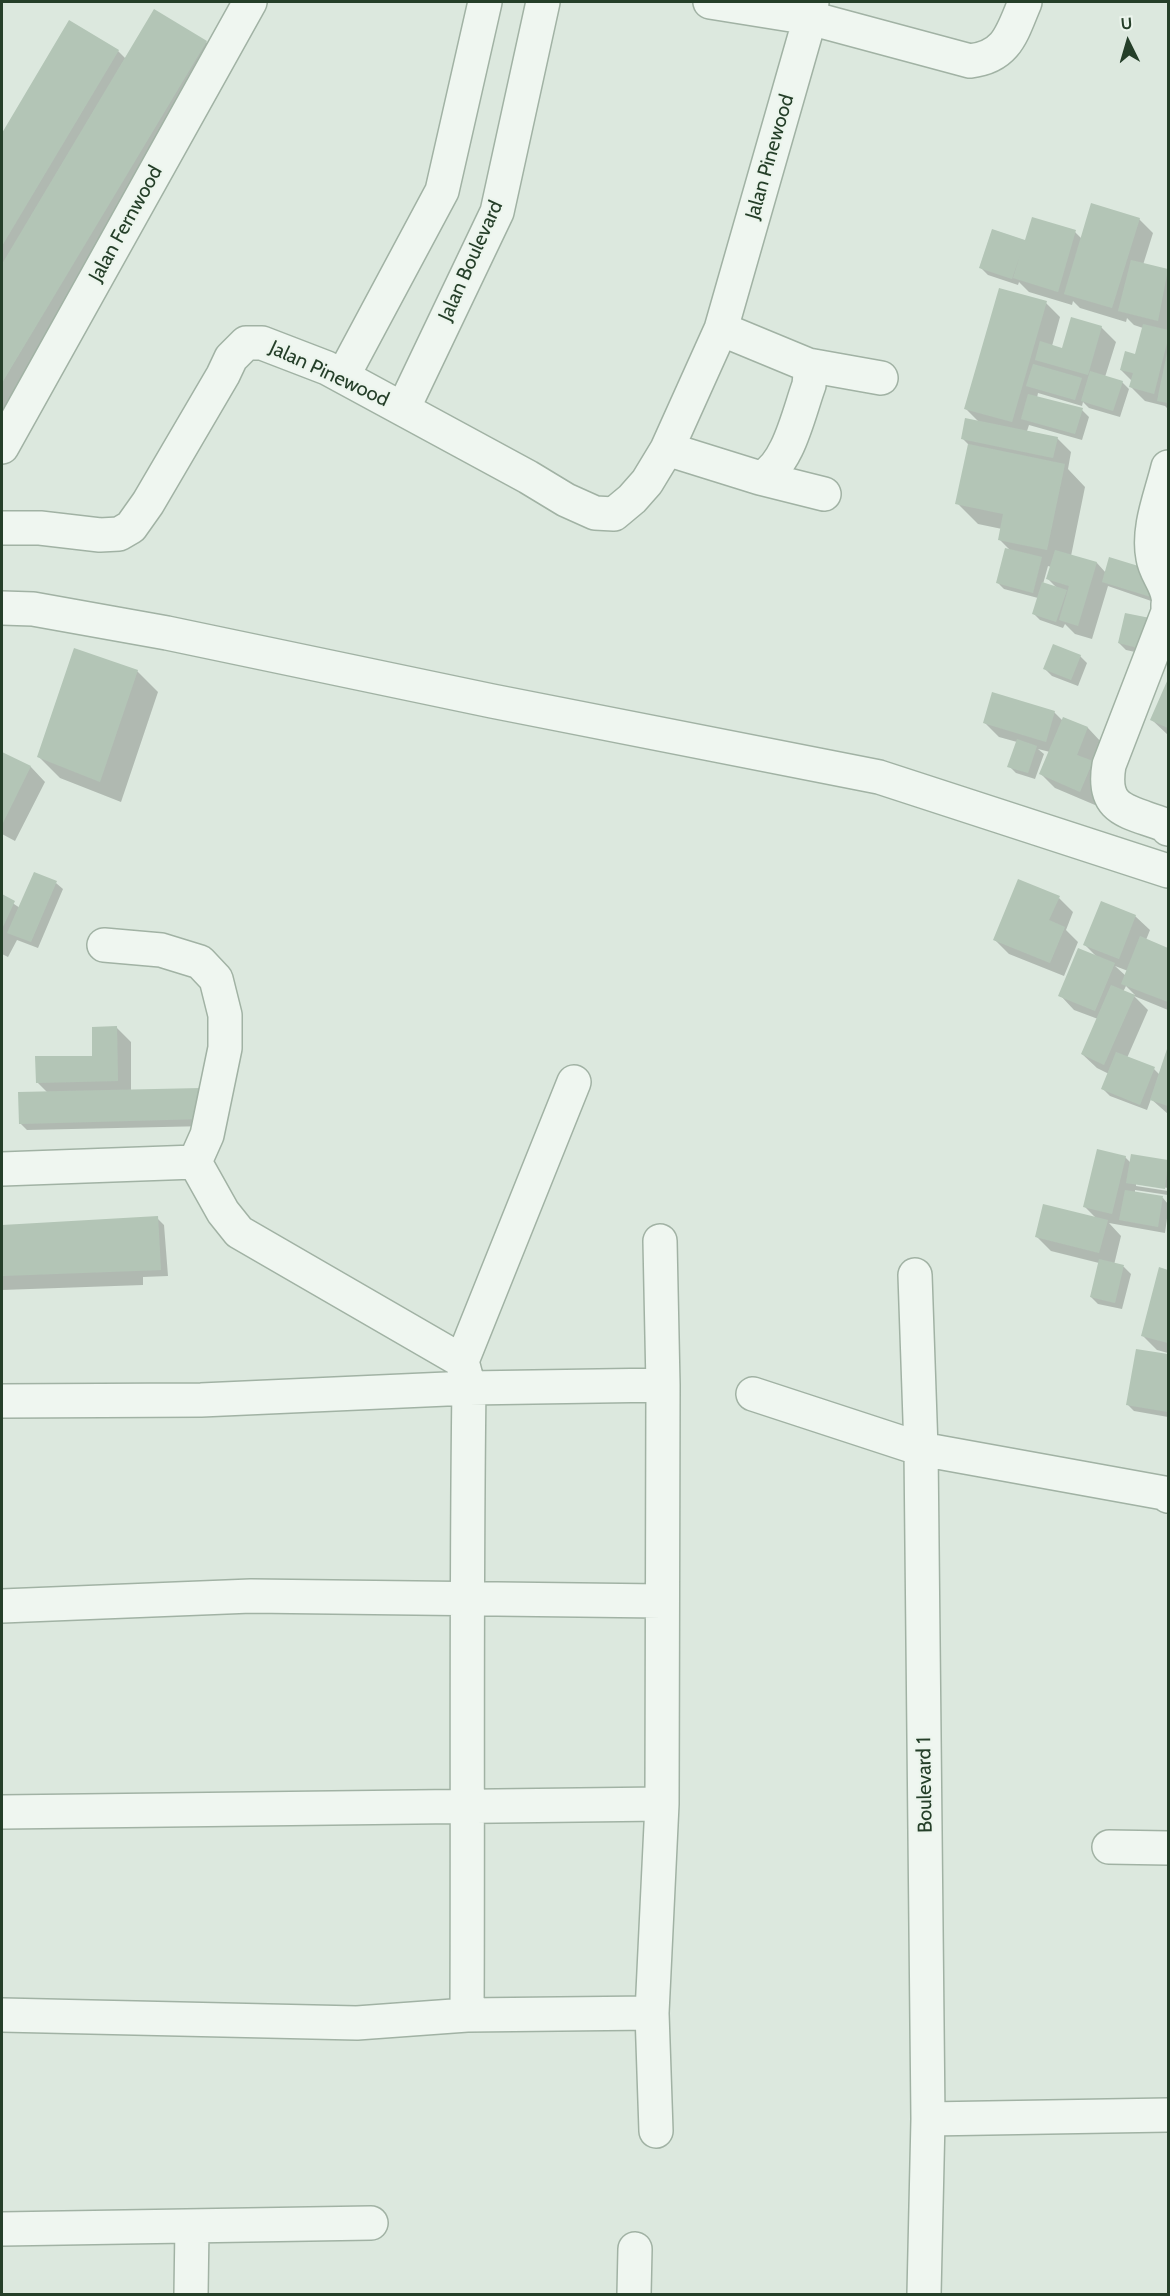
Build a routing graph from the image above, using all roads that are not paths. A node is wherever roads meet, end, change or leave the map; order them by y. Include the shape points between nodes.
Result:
1 (250, 2) edge
2 (484, 2) edge
3 (543, 2) edge
4 (710, 2) edge
5 (1025, 2) edge
6 (811, 10) edge
7 (721, 329) junction
8 (808, 365) junction
9 (343, 376) junction
10 (881, 378) dead end
11 (403, 409) junction
12 (2, 447) edge
13 (667, 449) junction
14 (1168, 466) edge
15 (760, 478) junction
16 (824, 494) dead end
17 (2, 528) edge
18 (1168, 597) edge
19 (1168, 604) edge
20 (2, 608) edge
21 (1168, 829) edge
22 (1164, 860) edge
23 (104, 945) dead end
24 (574, 1082) dead end
25 (195, 1162) junction
26 (2, 1169) edge
27 (660, 1241) dead end
28 (915, 1275) dead end
29 (465, 1375) junction
30 (663, 1385) junction
31 (753, 1394) dead end
32 (2, 1401) edge
33 (921, 1449) junction
34 (1168, 1496) edge
35 (466, 1597) junction
36 (661, 1600) junction
37 (2, 1606) edge
38 (662, 1804) junction
39 (468, 1805) junction
40 (2, 1812) edge
41 (1109, 1847) dead end
42 (1168, 1848) edge
43 (652, 2013) junction
44 (2, 2015) edge
45 (467, 2015) junction
46 (1168, 2115) edge
47 (928, 2119) junction
48 (656, 2131) dead end
49 (371, 2223) dead end
50 (192, 2226) junction
51 (2, 2229) edge
52 (635, 2248) dead end
53 (191, 2295) edge
54 (634, 2295) edge
55 (924, 2295) edge

1 - 12 street, Jalan Fernwood
2 - 9 street via 442,191
3 - 11 street, Jalan Boulevard via 497,212
4 - 6 street
5 - 6 street via 1000,50 987,59 970,61
6 - 7 street, Jalan Pinewood
7 - 8 street
7 - 13 street, Jalan Pinewood
8 - 10 street
8 - 15 street via 809,386 782,459
9 - 11 street, Jalan Pinewood
9 - 17 street, Jalan Pinewood via 262,343 246,344 231,358 131,528 119,534 100,535
11 - 13 street, Jalan Pinewood via 596,513 614,514 632,499
13 - 15 street
14 - 18 street via 1151,544 1153,561
15 - 16 street
19 - 21 street via 1107,778 1111,800 1118,807
20 - 22 street via 33,609 167,633 879,777
23 - 25 street via 161,950 200,962 216,979 225,1015 225,1048 207,1135
24 - 29 street
25 - 26 street
25 - 29 street via 239,1232
27 - 30 street
28 - 33 street, Boulevard 1
29 - 30 street
29 - 32 street via 201,1400
29 - 35 street
30 - 36 street
31 - 33 street
33 - 34 street
33 - 47 street, Boulevard 1
35 - 36 street
35 - 37 street via 251,1596
35 - 39 street
36 - 38 street
38 - 39 street
38 - 43 street
39 - 40 street
39 - 45 street
41 - 42 street
43 - 45 street
43 - 48 street
44 - 45 street via 357,2023
46 - 47 street
47 - 55 street, Boulevard 1
49 - 50 street
50 - 51 street
50 - 53 street
52 - 54 street

